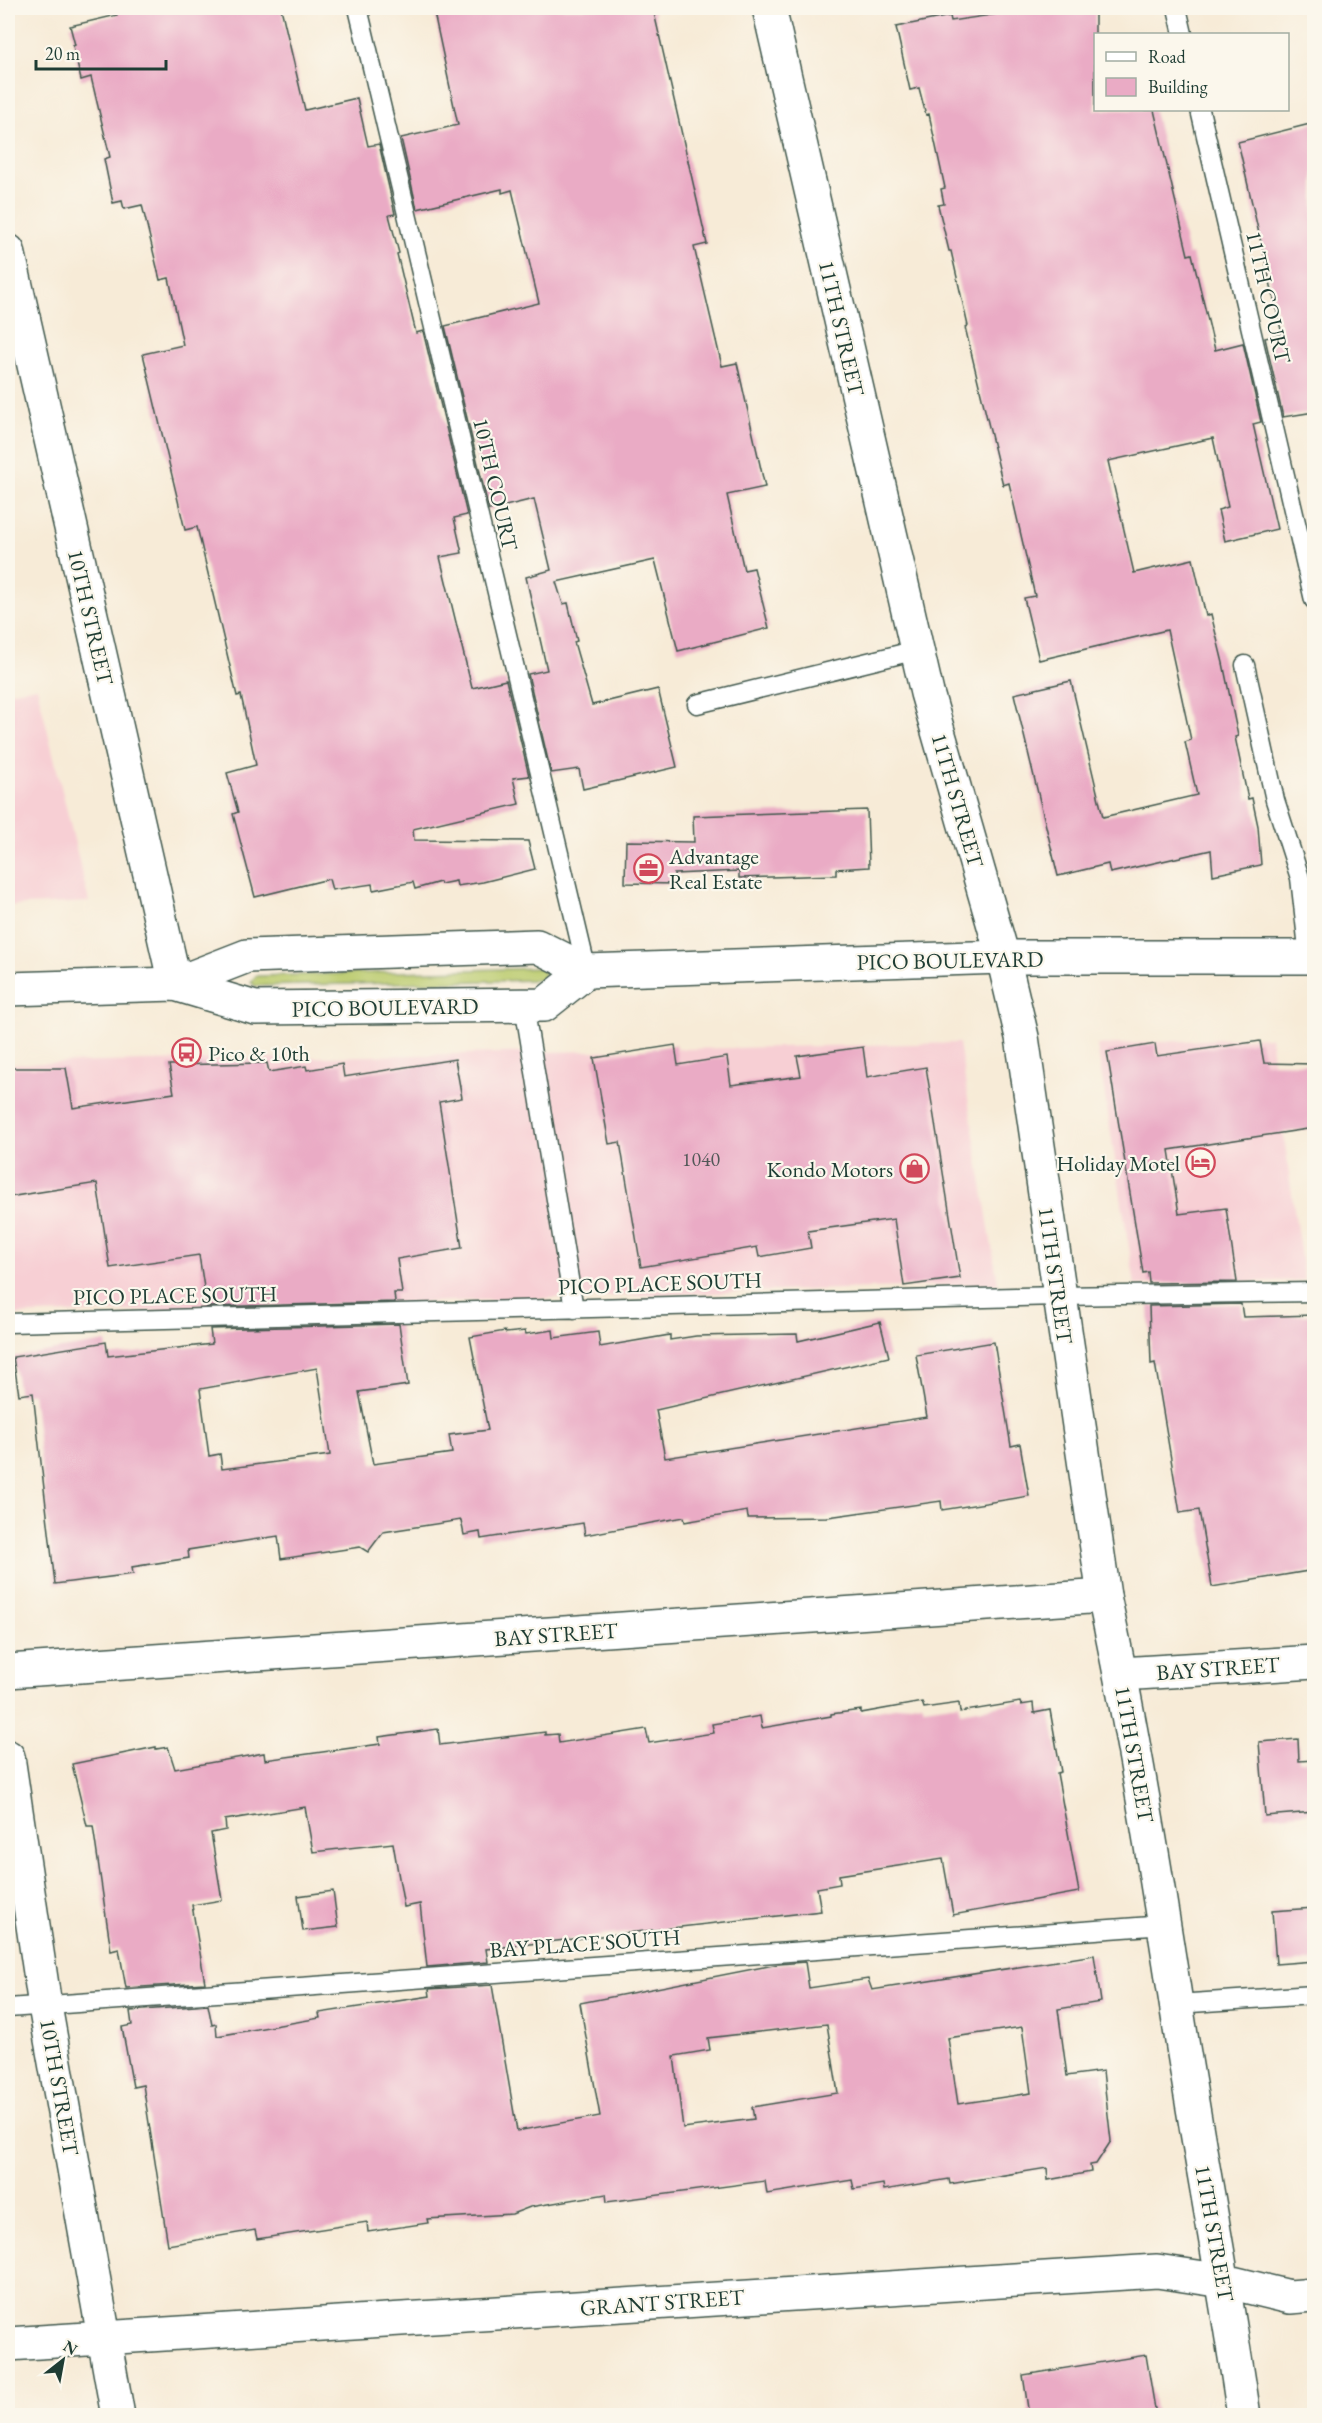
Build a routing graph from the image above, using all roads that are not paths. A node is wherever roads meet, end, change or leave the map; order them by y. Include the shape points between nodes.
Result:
1 (358, 8) edge
2 (769, 8) edge
3 (1177, 8) edge
4 (1183, 33) edge
5 (1200, 111) edge
6 (8, 251) edge
7 (1314, 600) edge
8 (917, 650) junction
9 (1245, 665) dead end
10 (697, 704) dead end
11 (1003, 957) junction
12 (1312, 957) edge
13 (587, 971) junction
14 (174, 984) junction
15 (8, 989) edge
16 (524, 1005) junction
17 (1314, 1292) edge
18 (1059, 1296) junction
19 (574, 1309) junction
20 (8, 1323) edge
21 (1104, 1596) junction
22 (1314, 1662) edge
23 (8, 1671) edge
24 (1120, 1674) junction
25 (8, 1757) edge
26 (1165, 1925) junction
27 (1314, 1995) edge
28 (1176, 2004) junction
29 (45, 2006) junction
30 (8, 2008) edge
31 (1224, 2281) junction
32 (1314, 2295) edge
33 (105, 2337) junction
34 (8, 2344) edge
35 (118, 2415) edge
36 (1244, 2415) edge

1 - 13 lane, 10TH COURT
2 - 8 street, 11TH STREET
3 - 4 lane
5 - 7 lane, 11TH COURT
6 - 14 street, 10TH STREET
8 - 10 lane
8 - 11 street, 11TH STREET
9 - 12 lane via 1275,800 1300,878
11 - 12 street, PICO BOULEVARD
11 - 13 street, PICO BOULEVARD
11 - 18 street, 11TH STREET via 1022,1036
13 - 14 street, PICO BOULEVARD via 537,946 525,946 247,956
13 - 16 street, PICO BOULEVARD via 544,1005
14 - 15 street, PICO BOULEVARD
14 - 16 street, PICO BOULEVARD via 255,1008
16 - 19 lane
17 - 18 lane, PICO PLACE SOUTH
18 - 19 lane, PICO PLACE SOUTH
18 - 21 street, 11TH STREET
19 - 20 lane, PICO PLACE SOUTH
21 - 23 street, BAY STREET
21 - 24 street, 11TH STREET
22 - 24 street, BAY STREET
24 - 26 street, 11TH STREET
25 - 29 street, 10TH STREET
26 - 28 street, 11TH STREET
26 - 29 lane, BAY PLACE SOUTH
27 - 28 lane
28 - 31 street, 11TH STREET
29 - 30 lane, BAY PLACE SOUTH
29 - 33 street, 10TH STREET
31 - 32 street, GRANT STREET via 1290,2297
31 - 33 street, GRANT STREET via 1157,2271
31 - 36 street, 11TH STREET
33 - 34 street, GRANT STREET
33 - 35 street, 10TH STREET

